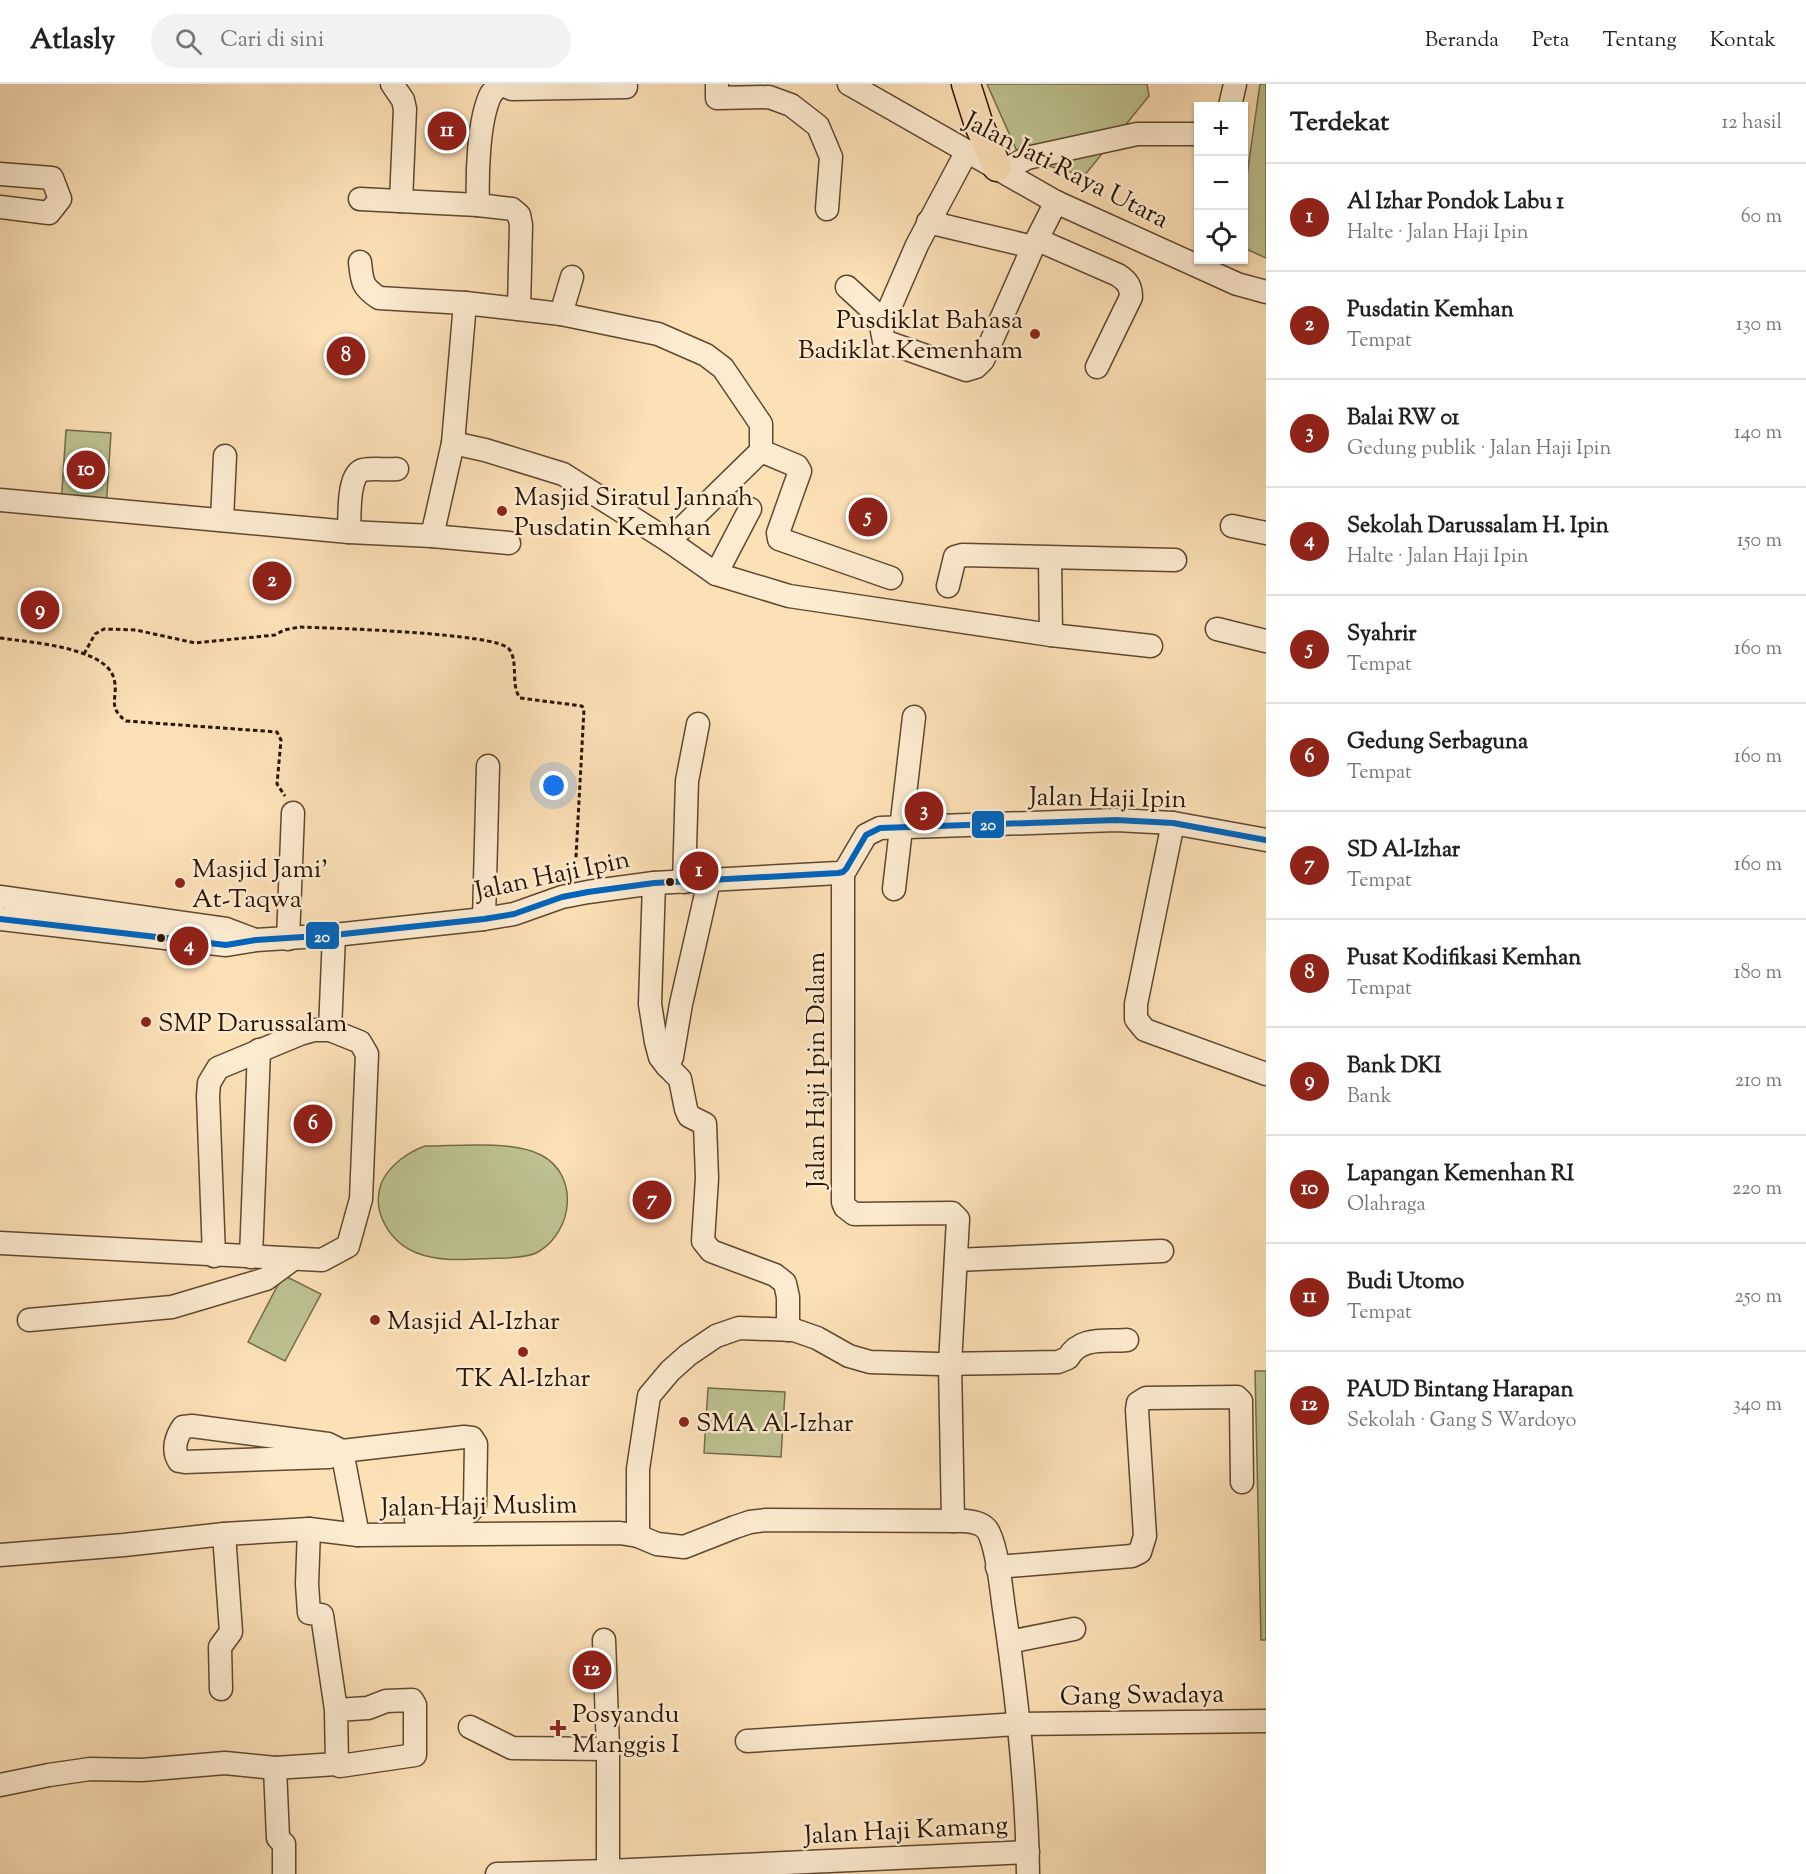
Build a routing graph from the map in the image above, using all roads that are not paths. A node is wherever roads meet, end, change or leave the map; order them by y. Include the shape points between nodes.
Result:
1 (392, 84) edge
2 (501, 84) edge
3 (717, 84) edge
4 (849, 84) edge
5 (966, 84) edge
6 (1235, 84) edge
7 (626, 87) dead end
8 (1231, 102) edge
9 (1194, 134) edge
10 (967, 151) junction
11 (1000, 169) junction
12 (0, 174) edge
13 (360, 199) dead end
14 (401, 201) junction
15 (1056, 202) junction
16 (478, 205) junction
17 (0, 207) edge
18 (826, 209) dead end
19 (928, 222) junction
20 (1035, 243) junction
21 (360, 262) dead end
22 (572, 277) dead end
23 (847, 287) dead end
24 (1266, 292) edge
25 (465, 303) junction
26 (519, 309) junction
27 (561, 314) junction
28 (884, 321) junction
29 (1097, 367) dead end
30 (453, 443) junction
31 (760, 451) junction
32 (225, 456) dead end
33 (397, 470) dead end
34 (0, 500) edge
35 (750, 509) dead end
36 (222, 520) junction
37 (1232, 526) dead end
38 (349, 532) junction
39 (1266, 533) edge
40 (432, 536) junction
41 (669, 541) junction
42 (509, 543) dead end
43 (1050, 558) junction
44 (1175, 560) dead end
45 (716, 574) junction
46 (891, 578) dead end
47 (948, 586) dead end
48 (1217, 629) dead end
49 (1051, 635) junction
50 (1266, 641) edge
51 (1151, 646) dead end
52 (914, 717) dead end
53 (698, 724) dead end
54 (488, 766) dead end
55 (293, 813) road end
56 (1173, 823) junction
57 (900, 826) junction
58 (1266, 840) edge
59 (843, 872) junction
60 (708, 881) junction
61 (684, 882) junction
62 (654, 883) junction
63 (894, 889) dead end
64 (0, 897) edge
65 (81, 917) junction
66 (0, 919) edge
67 (484, 919) junction
68 (334, 935) junction
69 (288, 939) junction
70 (650, 1004) junction
71 (681, 1004) junction
72 (330, 1030) junction
73 (258, 1050) junction
74 (667, 1066) junction
75 (1266, 1074) edge
76 (0, 1243) edge
77 (1162, 1251) dead end
78 (214, 1256) junction
79 (250, 1257) junction
80 (293, 1259) junction
81 (956, 1260) junction
82 (29, 1320) dead end
83 (788, 1330) junction
84 (1127, 1340) dead end
85 (951, 1364) junction
86 (342, 1451) junction
87 (1242, 1482) dead end
88 (953, 1521) junction
89 (309, 1529) junction
90 (358, 1529) junction
91 (224, 1534) junction
92 (638, 1536) junction
93 (0, 1556) edge
94 (997, 1567) junction
95 (1074, 1629) dead end
96 (604, 1640) dead end
97 (1009, 1642) junction
98 (221, 1689) dead end
99 (336, 1710) junction
100 (1266, 1721) edge
101 (1019, 1725) junction
102 (470, 1726) dead end
103 (747, 1741) dead end
104 (608, 1749) junction
105 (338, 1764) junction
106 (275, 1767) junction
107 (0, 1785) edge
108 (1028, 1863) edge
109 (608, 1871) junction
110 (284, 1874) edge
111 (508, 1874) edge

1 - 14 street via 405,109
2 - 7 street via 512,89
2 - 16 street via 492,92 484,114
3 - 18 street via 717,98 769,97 791,105 818,126 831,157
4 - 10 street, Jalan Jati Raya Utara
5 - 11 main road via 979,125
6 - 8 street
9 - 11 street via 1137,134 1028,158
10 - 11 street, Jalan Jati Raya Utara
10 - 19 street
11 - 15 street, Jalan Jati Raya Utara
12 - 17 street via 52,178 60,199 49,213
13 - 14 street
14 - 16 street
15 - 20 street
15 - 24 street, Jalan Jati Raya Utara via 1237,284
16 - 26 street via 512,209 519,215
19 - 20 street
19 - 28 street
20 - 28 street via 983,360 976,367 966,370 884,341
20 - 29 street via 1118,275 1131,288 1131,297
21 - 25 street via 362,282 379,298
22 - 27 street
23 - 28 street
25 - 26 street
25 - 30 street
26 - 27 street
27 - 31 street via 658,334 706,355 723,368 761,424
30 - 40 street
30 - 41 street via 563,474
31 - 41 street
31 - 46 street via 797,466 800,471 779,539
32 - 36 street
33 - 38 street via 362,470 355,476
34 - 36 street
35 - 45 street
36 - 38 street
37 - 39 street
38 - 40 street
40 - 42 street
41 - 45 street
43 - 44 street
43 - 47 street via 955,557
43 - 49 street
45 - 49 street via 789,596
48 - 50 street
49 - 51 street
52 - 57 street
53 - 61 street via 687,781
54 - 67 street
55 - 69 street
56 - 57 street, Jalan Haji Ipin via 1116,820
56 - 58 street, Jalan Haji Ipin
56 - 75 street via 1136,1019 1145,1030
57 - 59 street, Jalan Haji Ipin via 870,831
57 - 63 street
59 - 60 street, Jalan Haji Ipin
59 - 81 street, Jalan Haji Ipin Dalam via 843,1202 854,1214 952,1214 958,1219
60 - 61 street, Jalan Haji Ipin
60 - 71 street
61 - 62 street, Jalan Haji Ipin
62 - 67 street, Jalan Haji Ipin via 575,895
62 - 70 street
64 - 65 street, Jalan Haji Ipin
65 - 66 street, Jalan Haji Ipin
65 - 69 street, Jalan Haji Ipin via 226,928 256,940
67 - 68 street, Jalan Haji Ipin
68 - 69 street, Jalan Haji Ipin
68 - 72 street
70 - 71 street
70 - 74 street via 658,1049
71 - 74 street
72 - 73 street via 314,1030
72 - 80 street via 360,1042 367,1054 361,1199 348,1246 322,1260
73 - 78 street via 218,1068 209,1083
73 - 79 street
74 - 83 street via 680,1079 689,1116 705,1124 703,1241 711,1251 775,1275 785,1283
76 - 78 street
77 - 81 street
78 - 79 street
79 - 80 street
80 - 82 street via 266,1279 172,1307
81 - 85 street, Jalan Haji Ipin Dalam
83 - 85 street via 810,1335 859,1360
83 - 92 street via 739,1328 716,1336 670,1371 649,1396 638,1469
84 - 85 street via 1083,1343 1058,1362
85 - 88 street, Jalan Haji Ipin Dalam
86 - 86 street via 329,1457 185,1462 176,1456 176,1441 183,1427 192,1426 328,1444
86 - 90 street
86 - 90 street via 464,1437 472,1438 476,1444 475,1505 471,1512 460,1518
87 - 94 street via 1241,1401 1237,1397 1146,1398 1138,1403 1137,1410 1144,1536 1140,1552 1132,1556
88 - 92 street, Jalan Haji Muslim via 766,1520 750,1522 684,1547 657,1544
88 - 94 street, Jalan Haji Kamang via 985,1527
89 - 90 street, Jalan Haji Muslim
89 - 91 street, Jalan Haji Muslim
89 - 99 street via 309,1613 322,1615
90 - 92 street, Jalan Haji Muslim via 605,1532
91 - 93 street, Jalan Haji Muslim
91 - 98 street via 231,1632 220,1647
94 - 97 street, Jalan Haji Kamang
95 - 97 street
96 - 104 street
97 - 101 street, Jalan Haji Kamang
99 - 105 street
99 - 105 street via 368,1708 386,1701 412,1700 415,1705 415,1755
100 - 101 street, Gang Swadaya
101 - 103 street, Gang Swadaya
101 - 108 street, Jalan Haji Kamang
102 - 104 street via 512,1748
104 - 109 street
105 - 106 street
106 - 107 street via 225,1763 142,1770 90,1769
106 - 110 street
108 - 109 street, Jalan Haji Kamang
109 - 111 street, Jalan Haji Kamang

